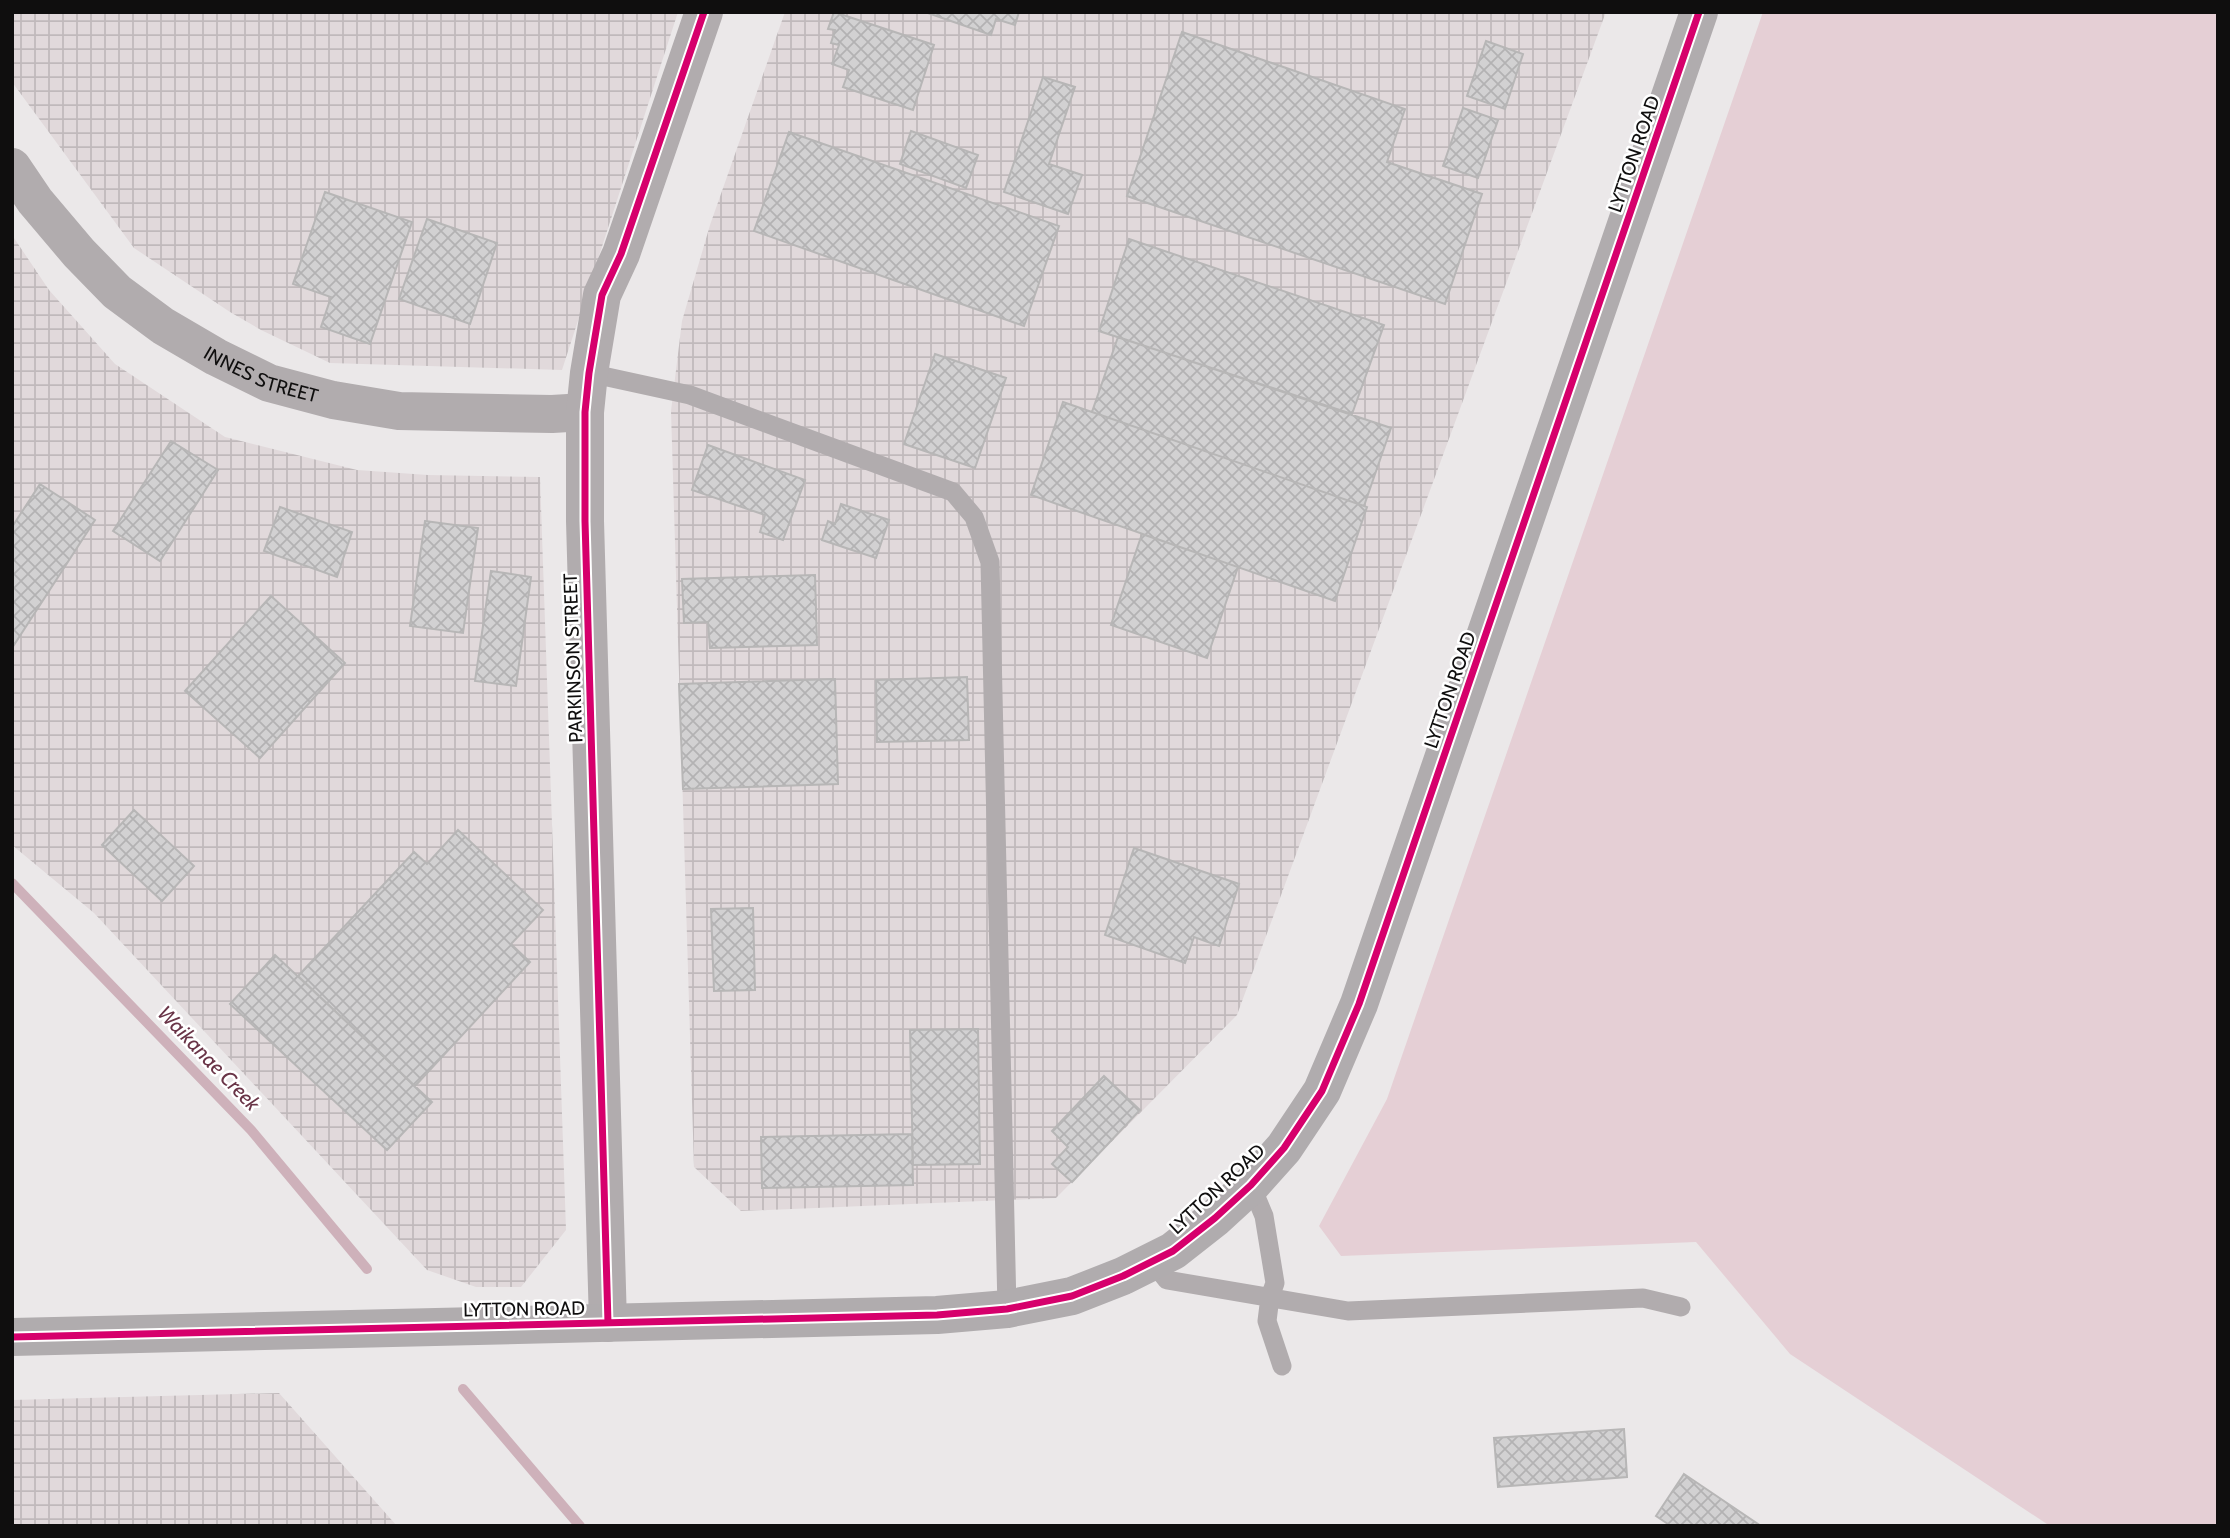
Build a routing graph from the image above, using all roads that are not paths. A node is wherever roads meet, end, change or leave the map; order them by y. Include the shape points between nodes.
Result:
1 (704, 12) edge
2 (1699, 12) edge
3 (12, 167) edge
4 (589, 373) junction
5 (585, 412) junction
6 (1251, 1185) junction
7 (1152, 1261) junction
8 (1270, 1297) junction
9 (1681, 1307) dead end
10 (1007, 1309) junction
11 (608, 1322) junction
12 (12, 1337) edge
13 (1282, 1366) dead end

1 - 4 street, PARKINSON STREET via 621,254 602,295
2 - 6 main road, LYTTON ROAD via 1359,1004 1322,1091 1284,1148
3 - 5 street, INNES STREET via 35,201 117,292 173,332 269,383 399,411
4 - 5 street, PARKINSON STREET
4 - 10 lane via 690,395 953,492 974,517 990,562
5 - 11 street, PARKINSON STREET
6 - 7 main road, LYTTON ROAD via 1215,1219
6 - 8 lane via 1264,1216 1275,1283
7 - 8 lane via 1167,1280
7 - 10 main road, LYTTON ROAD via 1072,1296
8 - 9 lane via 1348,1311 1643,1298
8 - 13 lane via 1267,1321
10 - 11 main road, LYTTON ROAD via 937,1315
11 - 12 main road, LYTTON ROAD

